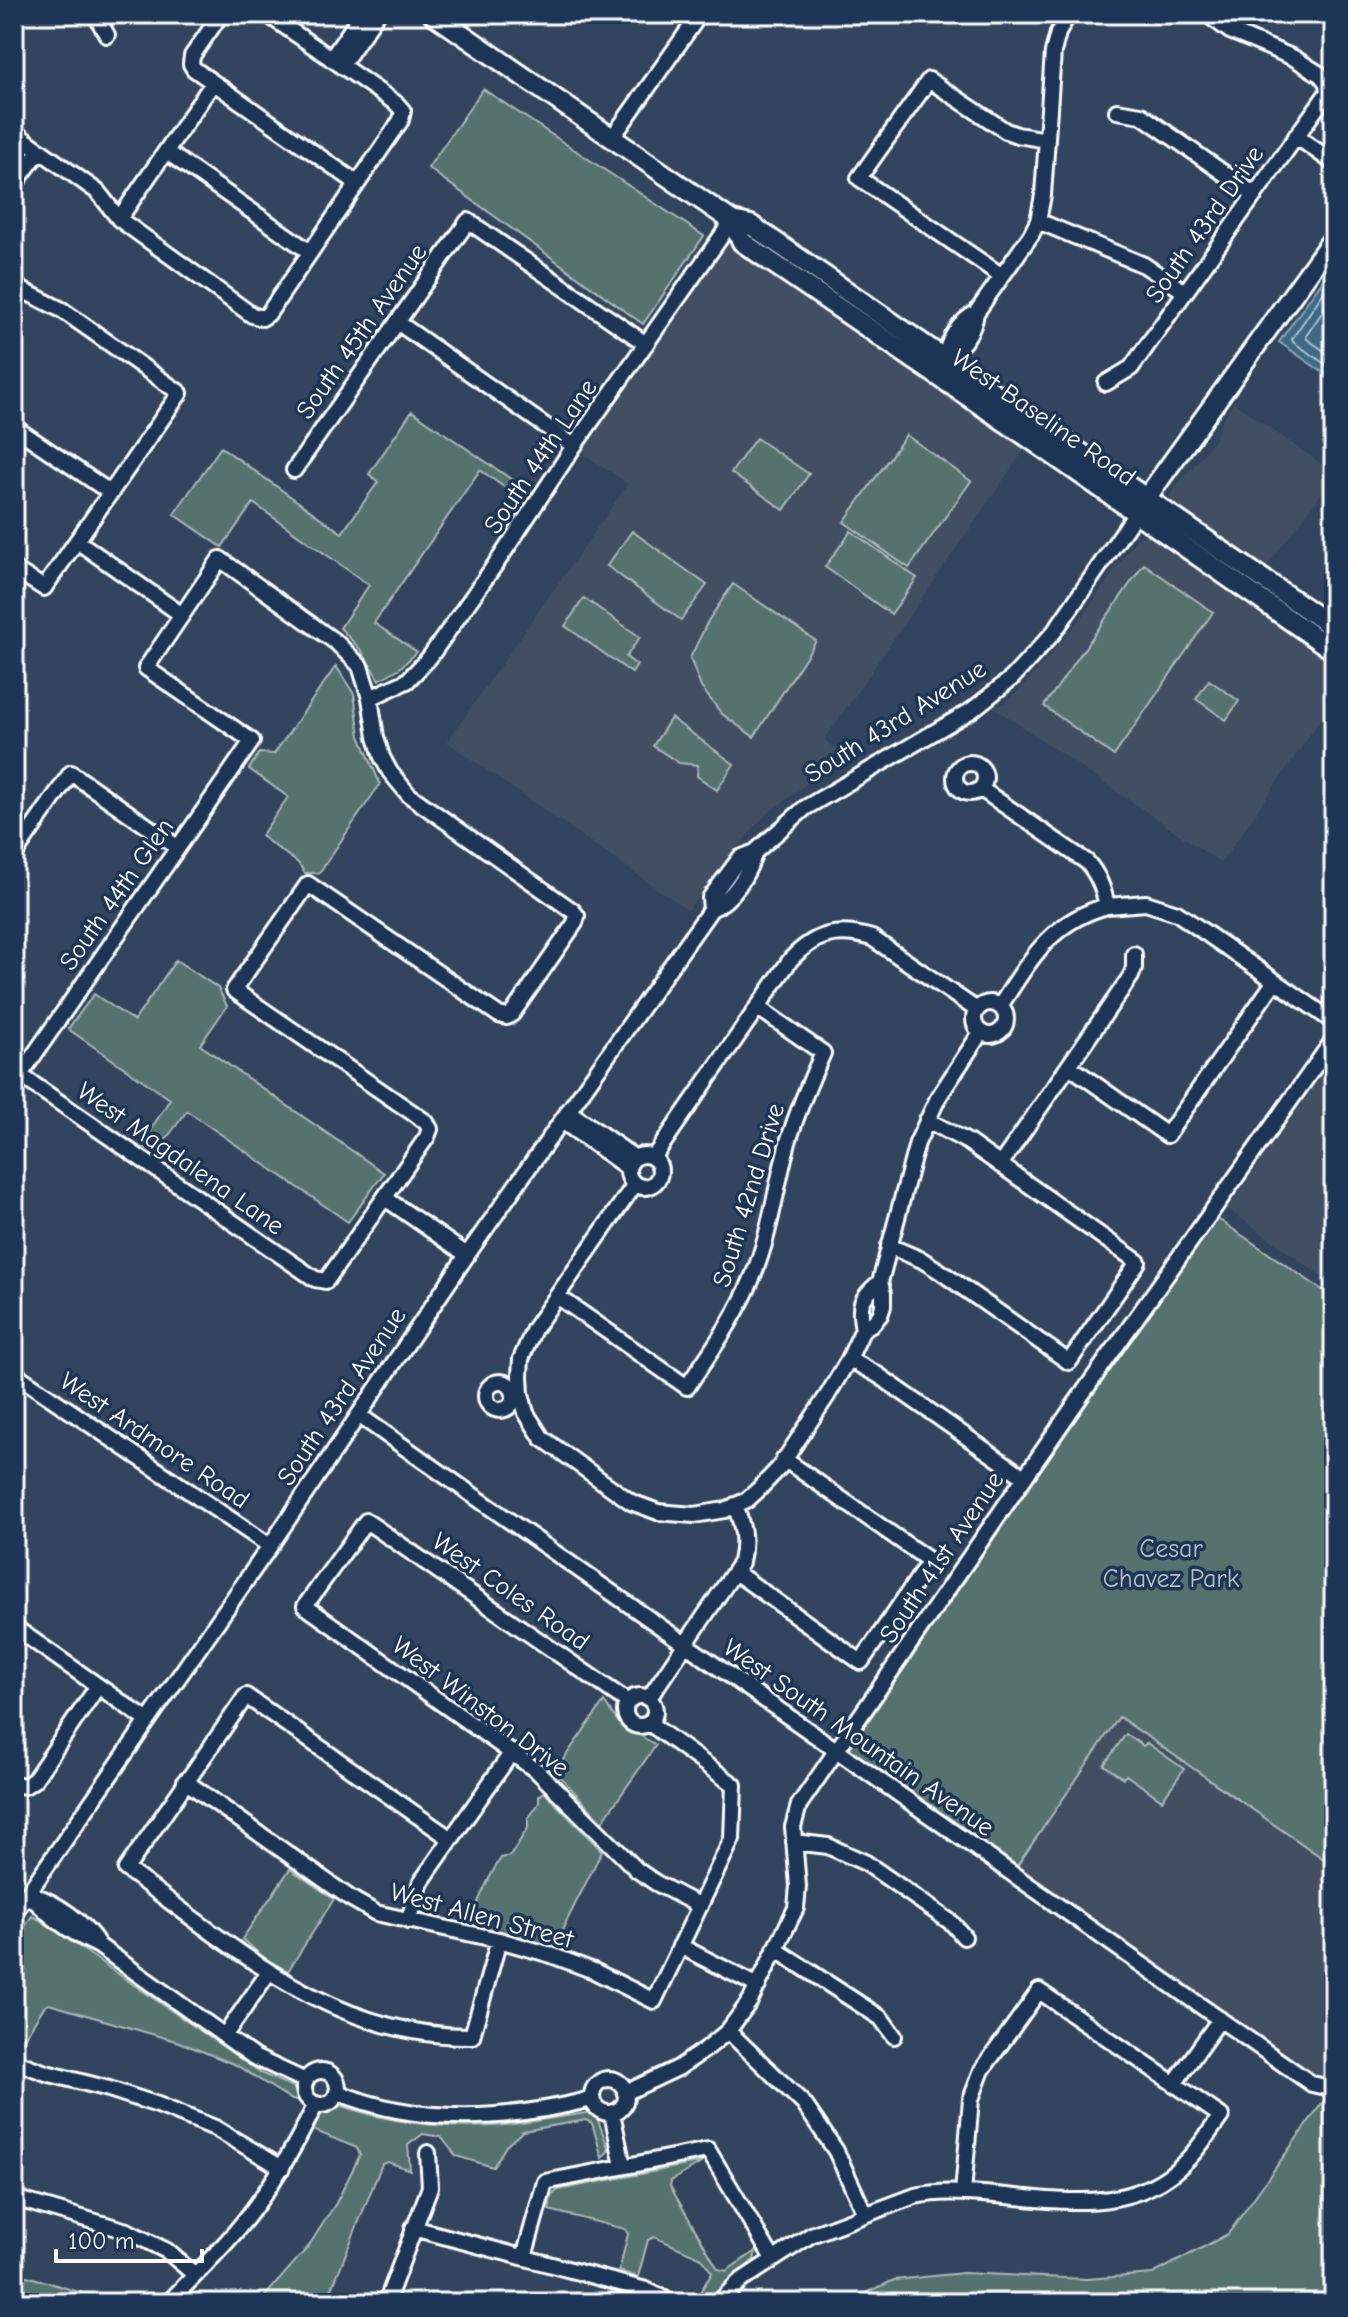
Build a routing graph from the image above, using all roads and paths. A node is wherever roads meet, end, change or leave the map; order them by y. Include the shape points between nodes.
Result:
1 (95, 14) edge
2 (221, 14) edge
3 (267, 14) edge
4 (362, 14) edge
5 (377, 14) edge
6 (433, 14) edge
7 (700, 14) edge
8 (1207, 14) edge
9 (1062, 16) edge
10 (358, 31) junction
11 (107, 35) dead end
12 (336, 62) junction
13 (213, 83) junction
14 (1117, 111) dead end
15 (14, 132) edge
16 (1296, 136) junction
17 (612, 138) junction
18 (1047, 140) junction
19 (40, 150) junction
20 (167, 152) junction
21 (1334, 163) edge
22 (357, 183) junction
23 (14, 185) edge
24 (1255, 195) junction
25 (119, 219) junction
26 (732, 221) junction
27 (1038, 221) junction
28 (1334, 237) edge
29 (310, 252) junction
30 (1002, 276) junction
31 (14, 286) edge
32 (1185, 292) junction
33 (397, 322) junction
34 (646, 344) junction
35 (944, 359) junction
36 (1106, 383) dead end
37 (14, 427) edge
38 (574, 446) junction
39 (294, 470) dead end
40 (111, 493) junction
41 (1142, 505) junction
42 (77, 541) junction
43 (14, 569) edge
44 (182, 615) junction
45 (1334, 628) edge
46 (1334, 651) edge
47 (370, 698) junction
48 (981, 789) dead end
49 (177, 847) junction
50 (14, 855) edge
51 (1107, 906) junction
52 (1134, 954) dead end
53 (1275, 981) junction
54 (1000, 1006) junction
55 (757, 1007) junction
56 (977, 1010) junction
57 (1334, 1022) edge
58 (981, 1032) junction
59 (1334, 1039) edge
60 (1069, 1066) junction
61 (17, 1073) edge
62 (565, 1116) junction
63 (927, 1120) junction
64 (653, 1158) junction
65 (631, 1163) junction
66 (1000, 1165) junction
67 (635, 1184) junction
68 (385, 1198) junction
69 (889, 1246) junction
70 (467, 1255) junction
71 (880, 1282) junction
72 (557, 1296) junction
73 (863, 1329) junction
74 (849, 1359) junction
75 (14, 1373) edge
76 (360, 1416) junction
77 (784, 1459) junction
78 (1024, 1477) junction
79 (735, 1505) junction
80 (270, 1546) junction
81 (735, 1572) junction
82 (305, 1606) joint
83 (14, 1627) edge
84 (686, 1646) junction
85 (98, 1686) junction
86 (649, 1698) junction
87 (628, 1702) junction
88 (148, 1721) junction
89 (649, 1723) junction
90 (837, 1751) junction
91 (512, 1752) junction
92 (185, 1781) junction
93 (20, 1785) edge
94 (451, 1839) junction
95 (794, 1842) junction
96 (22, 1894) edge
97 (700, 1906) junction
98 (14, 1913) edge
99 (408, 1921) junction
100 (964, 1937) dead end
101 (499, 1940) junction
102 (680, 1946) junction
103 (775, 1949) junction
104 (269, 1972) junction
105 (758, 1986) junction
106 (1220, 2019) junction
107 (728, 2031) junction
108 (225, 2035) junction
109 (894, 2036) dead end
110 (14, 2061) edge
111 (306, 2081) junction
112 (1174, 2084) junction
113 (1334, 2089) edge
114 (337, 2092) junction
115 (625, 2093) junction
116 (592, 2099) junction
117 (316, 2104) junction
118 (612, 2113) junction
119 (428, 2153) dead end
120 (623, 2166) junction
121 (282, 2168) junction
122 (963, 2193) junction
123 (14, 2198) edge
124 (865, 2214) junction
125 (413, 2228) junction
126 (524, 2257) junction
127 (773, 2259) junction
128 (195, 2275) junction
129 (168, 2303) edge
130 (386, 2303) edge
131 (673, 2303) edge
132 (718, 2303) edge

1 - 11 street
2 - 13 street via 191,64
3 - 12 street
4 - 10 street
5 - 10 street
6 - 17 main road, West Baseline Road
7 - 17 street
8 - 16 street, South 43rd Drive via 1230,31 1294,58 1327,83 1328,92
9 - 18 street via 1053,52
10 - 12 street
12 - 22 street via 403,111
13 - 20 street
13 - 22 street
14 - 24 street via 1141,115
15 - 19 street
16 - 21 street
16 - 24 street, South 43rd Drive
17 - 26 main road, West Baseline Road
18 - 27 street
18 - 30 street via 1006,131 929,80 859,178
19 - 23 street
19 - 25 street via 98,192
20 - 25 street
20 - 29 street
22 - 29 street
24 - 32 street, South 43rd Drive
25 - 29 street via 262,318
26 - 34 street, South 44th Lane
26 - 35 main road, West Baseline Road via 751,225
26 - 41 main road, West Baseline Road via 742,242
27 - 30 street
27 - 32 street via 1144,265
28 - 41 main road, South 43rd Avenue
30 - 35 street via 976,313 964,319
31 - 40 street via 62,310 180,393
32 - 36 street, South 43rd Drive via 1131,368
33 - 34 street, South 45th Avenue via 468,221
33 - 38 street
33 - 39 street, South 45th Avenue
34 - 38 street, South 44th Lane
35 - 41 main road, West Baseline Road
37 - 40 street
38 - 47 street, South 44th Lane via 420,670
40 - 42 street
41 - 45 main road, West Baseline Road
41 - 46 main road, West Baseline Road
41 - 62 street, South 43rd Avenue via 1054,632 1012,678 972,710 805,808 755,852 740,858 710,898 711,909
42 - 43 street via 44,588
42 - 44 street
44 - 47 street via 220,559 349,653 360,666
44 - 49 street, South 44th Glen via 146,668 252,741
47 - 68 street via 382,757 402,788 577,916 507,1017 308,884 234,990 426,1122 427,1137
48 - 51 street via 1087,862
49 - 50 street via 71,773
49 - 61 street, South 44th Glen
51 - 53 street via 1146,903 1177,913
51 - 54 street via 1086,911 1048,938
52 - 60 street via 1131,976
53 - 57 street
53 - 60 street via 1167,1135
54 - 56 street via 985,1004
54 - 58 street via 1007,1021 1002,1031 992,1036
55 - 56 street via 804,946 835,933 855,933 872,938
55 - 64 street
55 - 72 street, South 42nd Drive via 823,1053 789,1140 754,1274 687,1387
56 - 58 street via 974,1019
58 - 63 street
59 - 78 street, South 41st Avenue
60 - 66 street
61 - 68 street, West Magdalena Lane via 322,1282 330,1279
62 - 65 street
62 - 70 street, South 43rd Avenue
63 - 66 street
63 - 69 street
64 - 65 street via 644,1155
64 - 67 street via 660,1170 658,1179 648,1187
65 - 67 street via 629,1177
66 - 69 street via 1138,1262 1069,1362 938,1270
67 - 72 street
68 - 70 street
69 - 71 street
70 - 76 street, South 43rd Avenue
71 - 73 street via 860,1306
71 - 73 street via 880,1315
72 - 79 street via 521,1359 518,1394 542,1438 631,1502 658,1512 694,1515
73 - 74 street
74 - 77 street
74 - 78 street
75 - 80 street, West Ardmore Road
76 - 80 street, South 43rd Avenue
76 - 84 street, West South Mountain Avenue
77 - 79 street via 768,1481
77 - 81 street via 930,1561 861,1662
78 - 90 street, South 41st Avenue
79 - 81 street via 745,1539
80 - 88 street, South 43rd Avenue
81 - 84 street
82 - 87 street, West Coles Road via 366,1521
82 - 91 street, West Winston Drive
83 - 85 street
84 - 86 street
84 - 90 street, West South Mountain Avenue
85 - 88 street
85 - 93 street via 34,1780
86 - 87 street
86 - 89 street via 655,1711
87 - 89 street, West Coles Road via 628,1719 635,1725
88 - 96 street, South 43rd Avenue
89 - 97 street, West Coles Road via 734,1785 732,1839
90 - 95 street, South 41st Avenue via 799,1805
90 - 106 street, West South Mountain Avenue
91 - 94 street
91 - 97 street, West Winston Drive via 637,1870
92 - 94 street via 246,1696
92 - 99 street, West Allen Street via 350,1898 376,1913
92 - 104 street via 126,1869
94 - 99 street via 421,1882
95 - 100 street via 828,1846 866,1863
95 - 103 street, South 41st Avenue via 796,1908
96 - 98 street, South 43rd Avenue
96 - 108 street via 48,1900 91,1931 99,1946
97 - 102 street
99 - 101 street, West Allen Street
101 - 102 street, West Allen Street via 594,1971 654,2001
101 - 104 street via 472,2036 390,2027 341,2011
102 - 105 street
103 - 105 street, South 41st Avenue
103 - 109 street via 881,2018
104 - 108 street
105 - 107 street, South 41st Avenue
106 - 112 street
106 - 113 street, West South Mountain Avenue via 1312,2084
107 - 115 street, South 41st Avenue via 678,2068
107 - 124 street via 804,2104 836,2151
108 - 111 street via 254,2057
110 - 121 street via 158,2105 215,2128
111 - 114 street via 324,2072 336,2082
111 - 117 street via 305,2095
112 - 122 street via 1221,2116 1185,2163 1159,2183 1123,2197 1079,2203
112 - 122 street via 1039,1991 976,2084
114 - 116 street via 398,2110 451,2116 507,2115
114 - 117 street via 331,2102
115 - 116 street via 616,2081 606,2079 596,2084
115 - 118 street via 624,2103
116 - 118 street via 597,2108
117 - 121 street
118 - 120 street
119 - 125 street via 430,2187
120 - 126 street via 545,2182
120 - 127 street via 708,2150
121 - 128 street via 237,2230
122 - 124 street via 932,2192
123 - 128 street via 127,2231 167,2251
124 - 127 street via 811,2235
125 - 126 street
125 - 130 street
126 - 131 street via 646,2290
127 - 132 street
128 - 129 street

